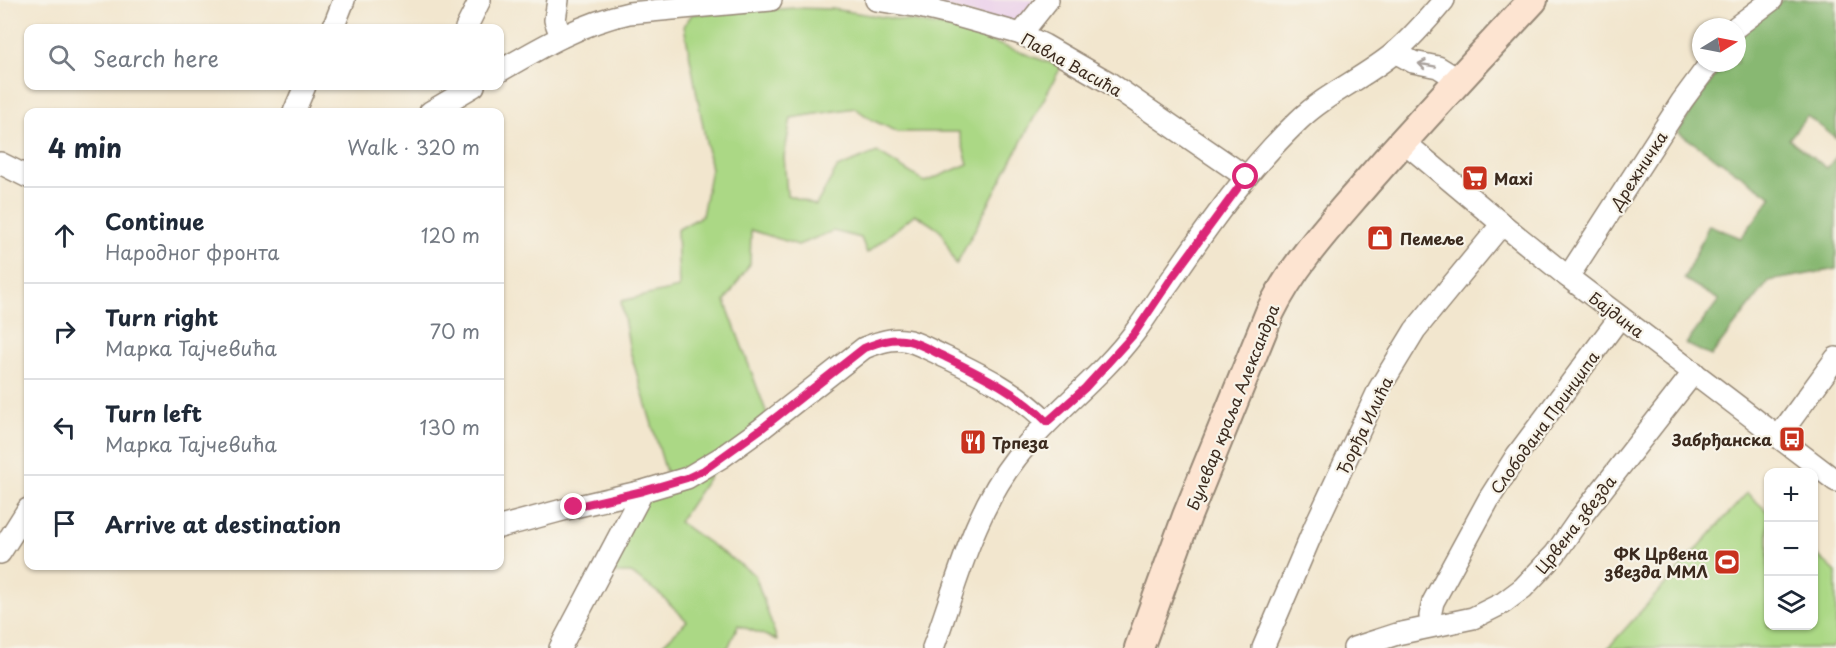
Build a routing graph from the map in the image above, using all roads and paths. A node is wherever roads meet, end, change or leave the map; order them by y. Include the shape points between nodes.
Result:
1 (344, 0) edge
2 (480, 0) edge
3 (558, 0) edge
4 (771, 0) edge
5 (876, 0) edge
6 (1048, 0) edge
7 (1444, 0) edge
8 (1533, 0) edge
9 (1772, 0) edge
10 (629, 6) edge
11 (1746, 20) edge
12 (335, 24) edge
13 (468, 24) edge
14 (1021, 34) junction
15 (561, 37) junction
16 (1395, 52) junction
17 (504, 69) edge
18 (1704, 72) edge
19 (1459, 80) junction
20 (302, 90) edge
21 (464, 90) edge
22 (437, 101) edge
23 (296, 108) edge
24 (1403, 141) junction
25 (0, 164) edge
26 (24, 175) edge
27 (1246, 177) junction
28 (1502, 224) junction
29 (1568, 278) junction
30 (1620, 317) junction
31 (1836, 358) edge
32 (1694, 372) junction
33 (1047, 422) junction
34 (1779, 436) junction
35 (1836, 481) edge
36 (643, 491) junction
37 (24, 515) edge
38 (504, 526) edge
39 (0, 553) edge
40 (1431, 626) junction
41 (560, 648) edge
42 (933, 648) edge
43 (1138, 648) edge
44 (1263, 648) edge
45 (1354, 648) edge

1 - 12 street
2 - 13 street
3 - 15 street via 555,20
4 - 10 street
5 - 14 street, Павла Васића via 920,7
6 - 14 street
7 - 16 street
8 - 19 main road, Булевар краља Александра
9 - 11 street
10 - 15 street
14 - 27 street, Павла Васића via 1108,82
15 - 17 street
19 -> 16 street via 1438,67 1413,62
16 - 27 street via 1315,106
18 - 29 street, Дрежничка
19 - 24 main road, Булевар краља Александра
20 - 23 street
21 - 22 street
24 - 28 street, Бајдина
24 - 43 main road, Булевар краља Александра via 1316,241 1275,301
25 - 26 street
27 - 33 street via 1134,334 1085,388
28 - 29 street, Бајдина
28 - 44 street, Ђорђа Илића via 1415,330 1379,389
29 - 30 street, Бајдина
30 - 32 street, Бајдина
30 - 40 street, Слободана Принципа via 1489,499 1433,602
31 - 34 street
32 - 34 street, Бајдина
32 - 40 street, Црвена звезда via 1540,572 1487,612
33 - 36 street via 1018,396 942,356 909,341 879,341 864,348 704,470
33 - 42 street via 1015,459 984,508
34 - 35 street, Бајдина
36 - 38 street
36 - 41 street
37 - 39 street
40 - 45 street, Црвена звезда

